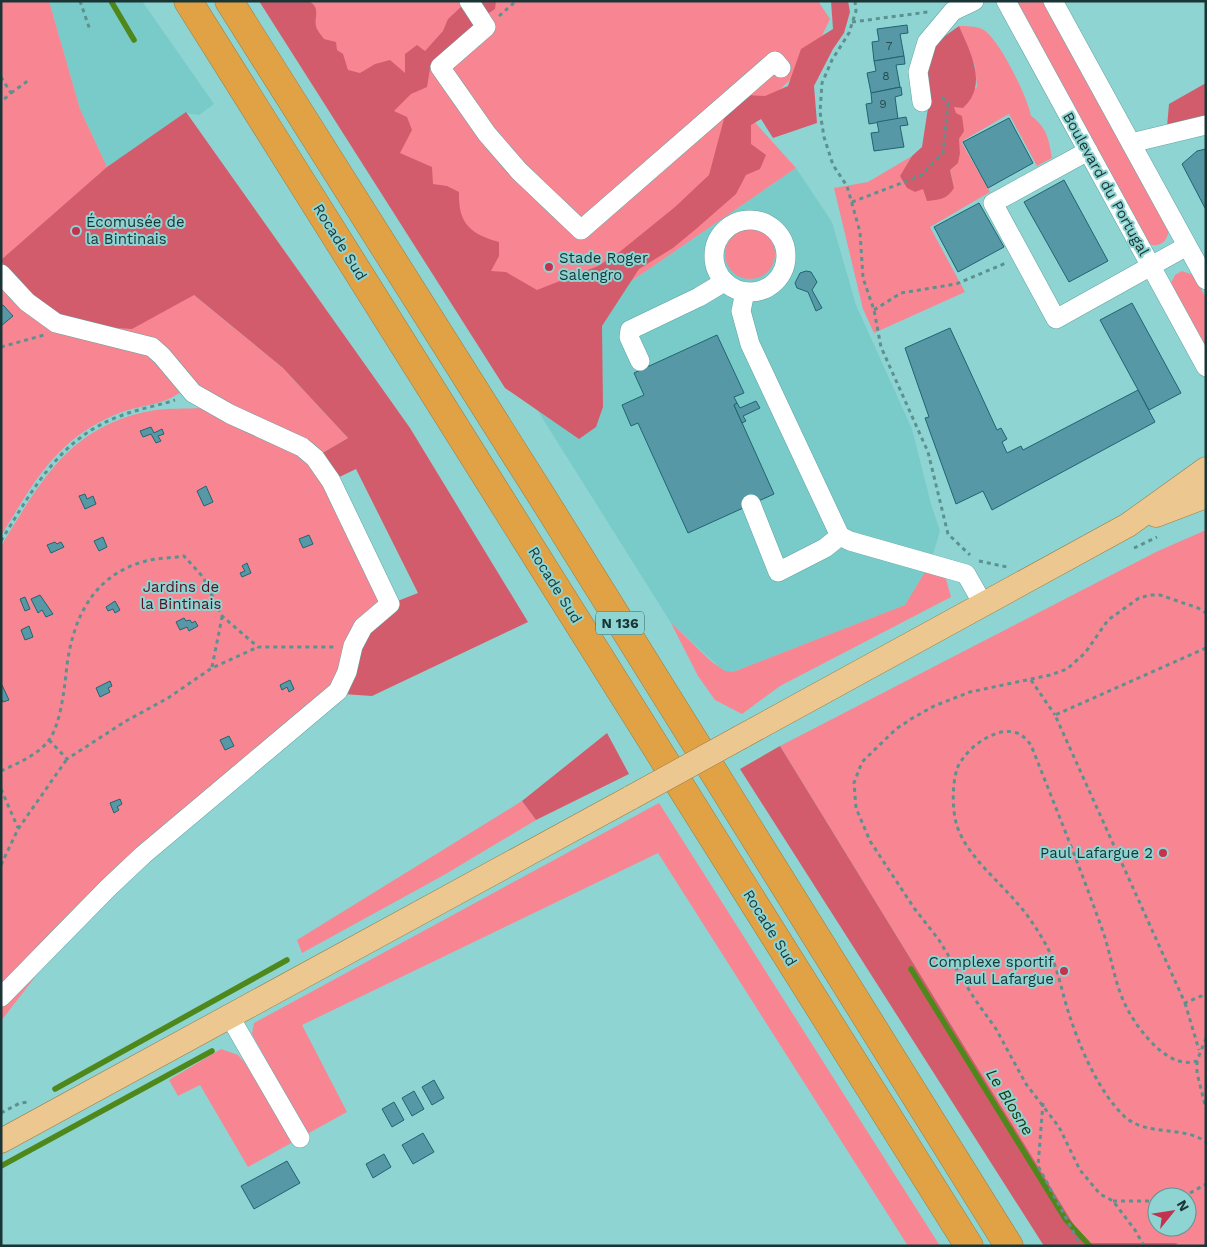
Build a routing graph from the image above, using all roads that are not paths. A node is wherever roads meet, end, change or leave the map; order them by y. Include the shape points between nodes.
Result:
1 (188, 1) edge
2 (229, 1) edge
3 (469, 1) edge
4 (974, 1) edge
5 (1006, 1) edge
6 (1053, 1) edge
7 (952, 6) edge
8 (781, 68) dead end
9 (922, 102) dead end
10 (1206, 125) edge
11 (1131, 143) junction
12 (1088, 151) junction
13 (1187, 246) junction
14 (1151, 267) junction
15 (1, 274) edge
16 (1206, 280) edge
17 (724, 282) junction
18 (745, 292) junction
19 (640, 361) dead end
20 (1206, 367) edge
21 (1206, 469) edge
22 (1206, 496) edge
23 (751, 504) dead end
24 (1128, 525) junction
25 (840, 536) junction
26 (983, 604) junction
27 (1, 997) edge
28 (230, 1017) junction
29 (300, 1138) dead end
30 (1, 1141) edge
31 (969, 1246) edge
32 (1009, 1246) edge

1 - 31 highway, Rocade Sud / N 136
2 - 32 highway, N 136
3 - 8 street via 486,27 440,67 487,134 519,171 580,230 775,61
4 - 7 street
5 - 12 street, Boulevard du Portugal
6 - 11 street
7 - 9 street via 928,42 918,72
10 - 11 street
11 - 13 street
12 - 14 street, Boulevard du Portugal
12 - 14 street via 993,203 1056,319
13 - 14 street
13 - 16 street
14 - 20 street, Boulevard du Portugal
15 - 27 street via 43,315 69,328 152,347 193,393 302,447 321,466 390,604 363,627 338,691 143,855
17 - 18 street
17 - 18 street via 714,261 714,249 726,228 742,221 759,221 770,226 784,245 784,269 768,287 757,292
17 - 19 street via 630,330 629,337
18 - 25 street via 741,311 750,344
21 - 24 main road
22 - 24 main road
23 - 25 street via 778,572 825,548
24 - 26 main road
25 - 26 street via 966,574
26 - 28 main road, bridge
28 - 29 street
28 - 30 main road

